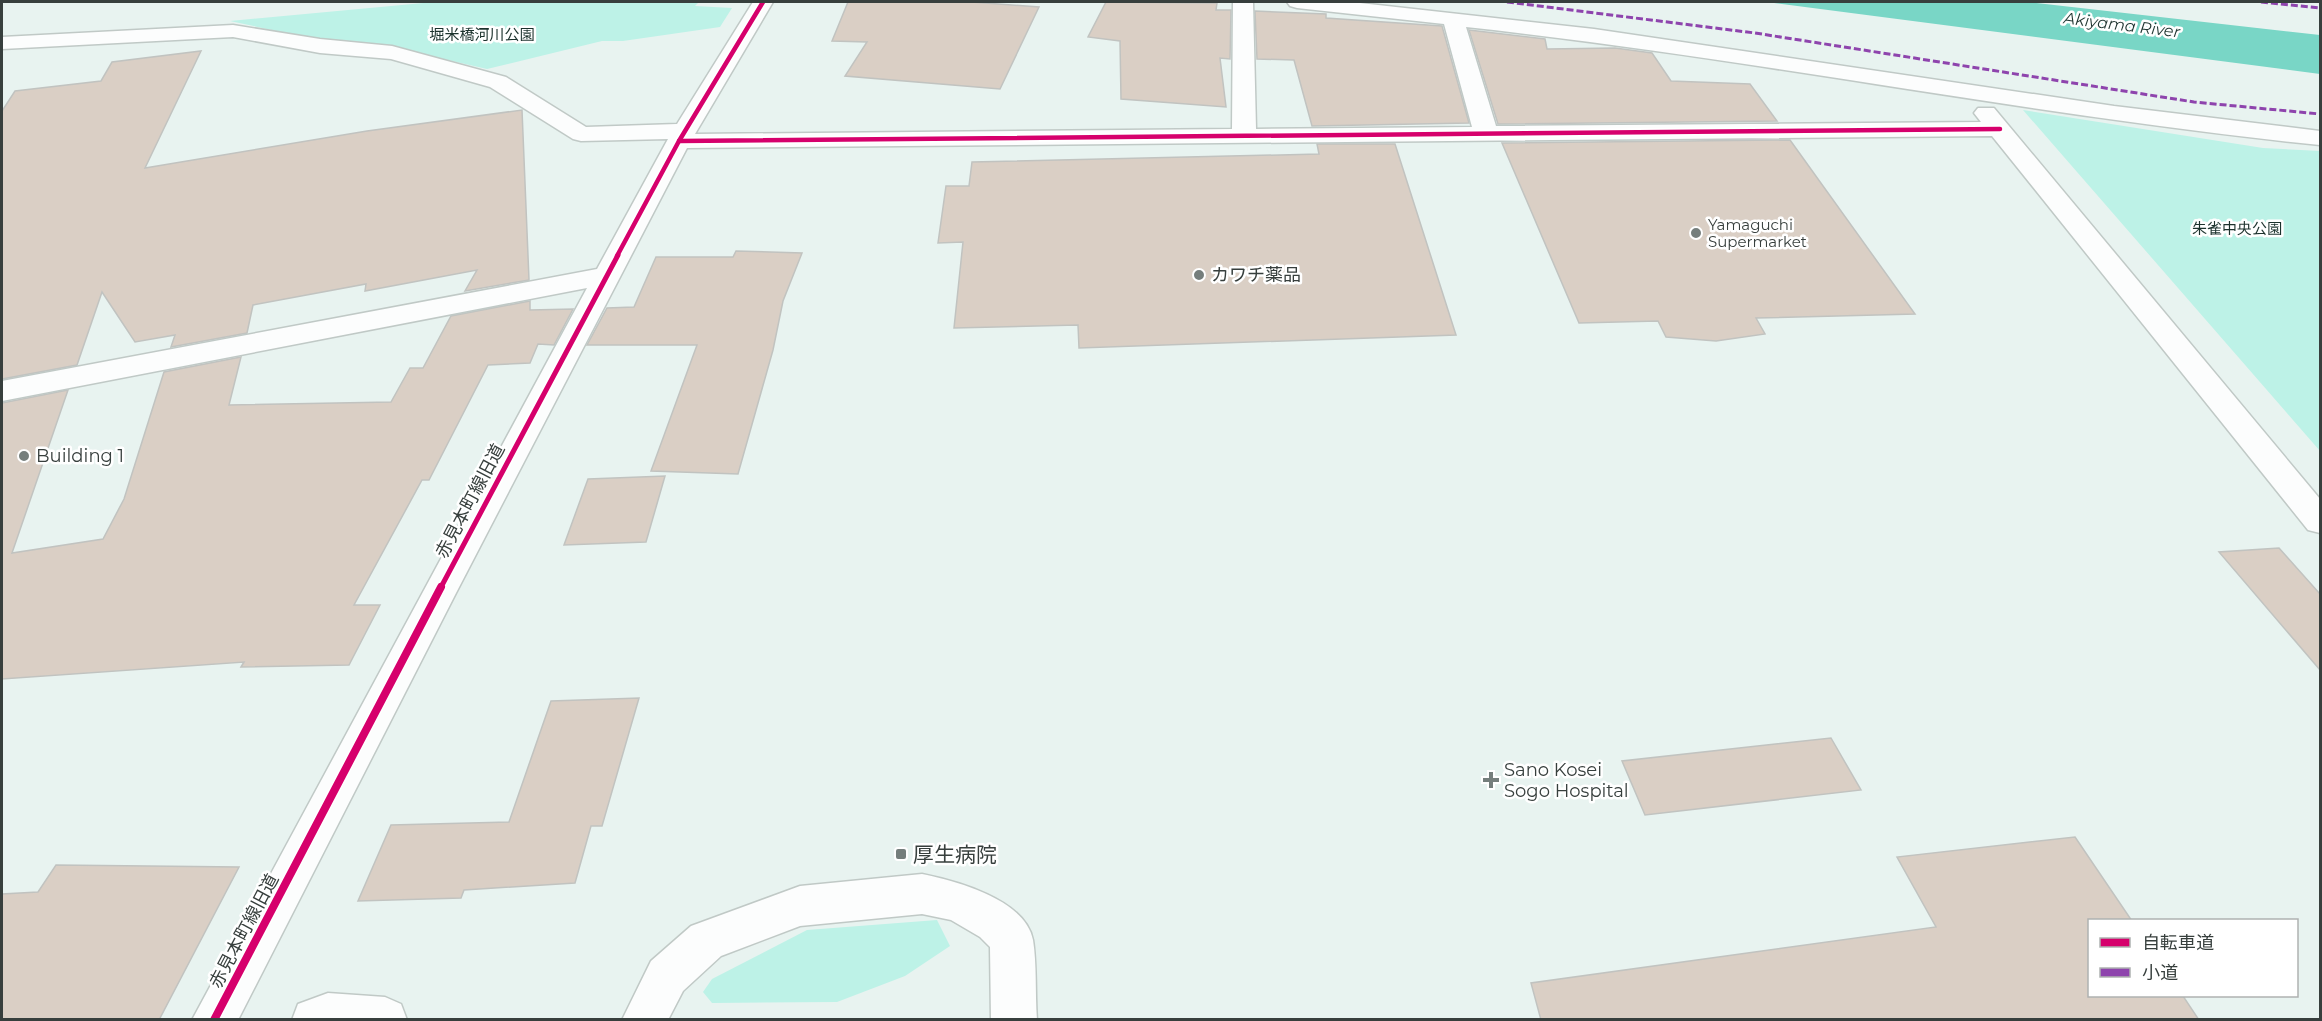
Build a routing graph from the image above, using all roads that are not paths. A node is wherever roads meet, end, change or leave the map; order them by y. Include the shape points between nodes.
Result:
1 (763, 2) edge
2 (1243, 2) edge
3 (1297, 2) edge
4 (1453, 18) junction
5 (2, 43) edge
6 (1970, 94) junction
7 (2000, 129) junction
8 (1486, 134) junction
9 (682, 136) junction
10 (1244, 136) junction
11 (2320, 138) edge
12 (609, 275) junction
13 (2, 391) edge
14 (2320, 521) edge
15 (214, 1020) edge
16 (314, 1020) edge
17 (385, 1020) edge
18 (644, 1020) edge
19 (1014, 1020) edge

1 - 9 street, 赤見本町線旧道
2 - 10 street
3 - 4 street
4 - 6 street via 1768,59
4 - 8 street
5 - 9 street via 233,31 392,53 498,82 581,134
6 - 7 street
6 - 11 street
7 - 8 street
7 - 14 street
8 - 10 street
9 - 10 street
9 - 12 street, 赤見本町線旧道
12 - 13 street
12 - 15 street, 赤見本町線旧道
16 - 17 street via 328,1016
18 - 19 street via 667,976 706,941 800,906 922,894 959,902 995,923 1011,939

